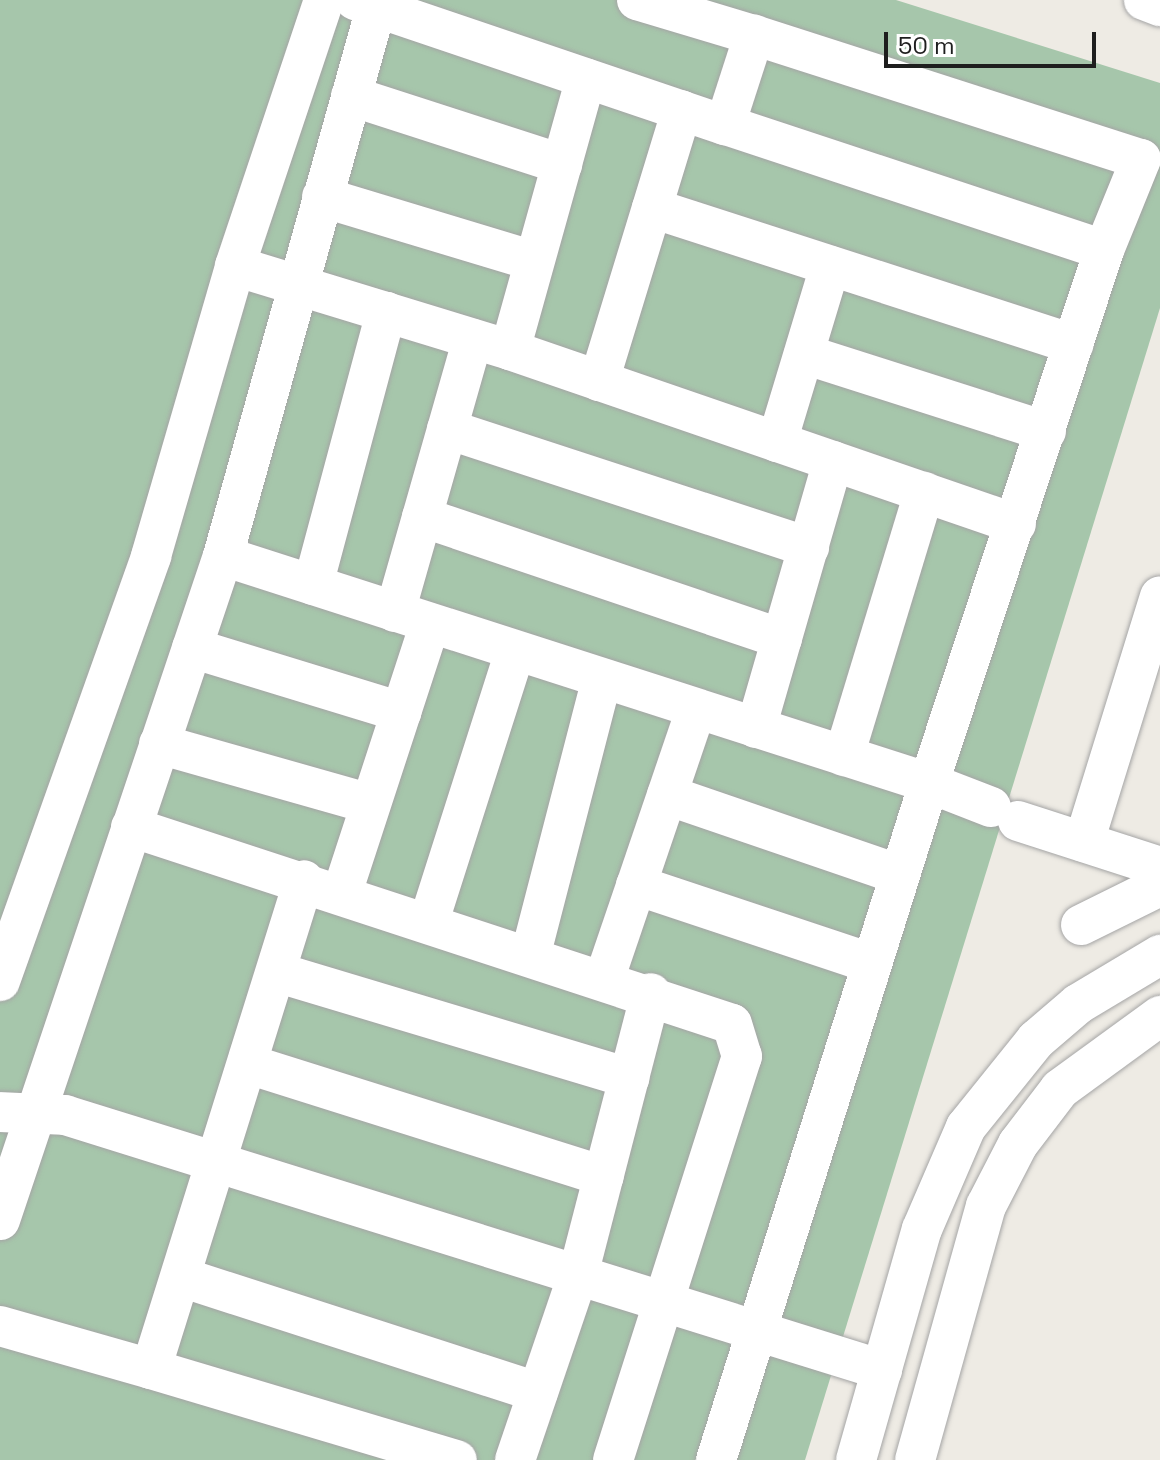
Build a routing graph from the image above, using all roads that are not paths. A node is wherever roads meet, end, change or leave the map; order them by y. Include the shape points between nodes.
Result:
1 (324, 0) edge
2 (637, 0) edge
3 (1144, 0) edge
4 (366, 4) edge
5 (1160, 6) edge
6 (754, 35) junction
7 (586, 78) junction
8 (351, 96) junction
9 (682, 110) junction
10 (725, 125) junction
11 (562, 164) junction
12 (322, 197) junction
13 (652, 208) junction
14 (1104, 250) junction
15 (534, 261) junction
16 (235, 266) junction
17 (830, 266) junction
18 (297, 285) junction
19 (386, 312) junction
20 (491, 344) junction
21 (1074, 344) junction
22 (804, 354) junction
23 (599, 381) junction
24 (447, 429) junction
25 (1046, 431) junction
26 (777, 442) junction
27 (833, 461) junction
28 (924, 492) junction
29 (422, 517) junction
30 (1016, 524) junction
31 (809, 547) junction
32 (223, 556) junction
33 (313, 585) junction
34 (412, 618) junction
35 (1154, 634) edge
36 (782, 639) junction
37 (192, 648) junction
38 (515, 651) junction
39 (602, 679) junction
40 (696, 709) junction
41 (401, 712) junction
42 (756, 728) junction
43 (159, 744) junction
44 (844, 756) junction
45 (929, 783) junction
46 (667, 795) junction
47 (371, 804) junction
48 (131, 827) junction
49 (1084, 842) junction
50 (1160, 867) edge
51 (895, 873) junction
52 (304, 880) junction
53 (636, 885) junction
54 (1160, 886) edge
55 (342, 893) junction
56 (429, 921) junction
57 (1081, 925) dead end
58 (531, 953) junction
59 (1160, 955) edge
60 (867, 962) junction
61 (276, 972) junction
62 (605, 977) junction
63 (0, 981) edge
64 (651, 993) junction
65 (1160, 1016) edge
66 (248, 1064) junction
67 (629, 1078) junction
68 (19, 1112) edge
69 (219, 1162) junction
70 (604, 1176) junction
71 (0, 1220) edge
72 (578, 1275) junction
73 (181, 1277) junction
74 (662, 1302) junction
75 (0, 1326) edge
76 (759, 1332) junction
77 (151, 1369) junction
78 (882, 1370) junction
79 (538, 1392) junction
80 (457, 1460) edge
81 (515, 1460) edge
82 (613, 1460) edge
83 (716, 1460) edge
84 (856, 1460) edge
85 (915, 1460) edge

1 - 16 street
2 - 6 street
3 - 5 street
4 - 7 street
4 - 8 street
6 - 10 street
6 - 14 street via 1141,159
7 - 9 street
7 - 11 street
8 - 11 street
8 - 12 street
9 - 10 street
9 - 13 street
10 - 14 street
11 - 15 street
12 - 15 street
12 - 18 street
13 - 17 street
13 - 23 street
14 - 21 street
15 - 20 street
16 - 18 street
16 - 63 street via 151,556
17 - 21 street
17 - 22 street
18 - 19 street
18 - 32 street
19 - 20 street
19 - 33 street
20 - 23 street
20 - 24 street
21 - 25 street
22 - 25 street
22 - 26 street
23 - 26 street
24 - 29 street
24 - 31 street
25 - 30 street
26 - 27 street
27 - 28 street
27 - 31 street
28 - 30 street
28 - 44 street
29 - 34 street
29 - 36 street
30 - 45 street
31 - 36 street
32 - 33 street
32 - 37 street
33 - 34 street
34 - 38 street
34 - 41 street
35 - 49 street
36 - 42 street
37 - 41 street
37 - 43 street
38 - 39 street
38 - 56 street
39 - 40 street
39 - 58 street
40 - 42 street
40 - 46 street
41 - 47 street
42 - 44 street
43 - 47 street
43 - 48 street
44 - 45 street
45 - 49 street
45 - 51 street
46 - 51 street
46 - 53 street
47 - 55 street
48 - 52 street
48 - 68 street
49 - 50 street
51 - 60 street
52 - 55 street
52 - 61 street
53 - 60 street
53 - 62 street
54 - 57 street
55 - 56 street
56 - 58 street
58 - 62 street
59 - 78 street via 1078,1004 1036,1040 966,1127 922,1229
60 - 76 street
61 - 66 street
61 - 67 street
62 - 64 street
64 - 67 street
64 - 74 street via 732,1024 742,1056
65 - 85 street via 1060,1089 1018,1144 986,1206
66 - 69 street
66 - 70 street
67 - 70 street
68 - 69 street
68 - 71 street
69 - 72 street
69 - 73 street
70 - 72 street
72 - 74 street
72 - 79 street
73 - 77 street
73 - 79 street
74 - 76 street
74 - 82 street
75 - 77 street
76 - 78 street
76 - 83 street
77 - 80 street
78 - 84 street
79 - 81 street

